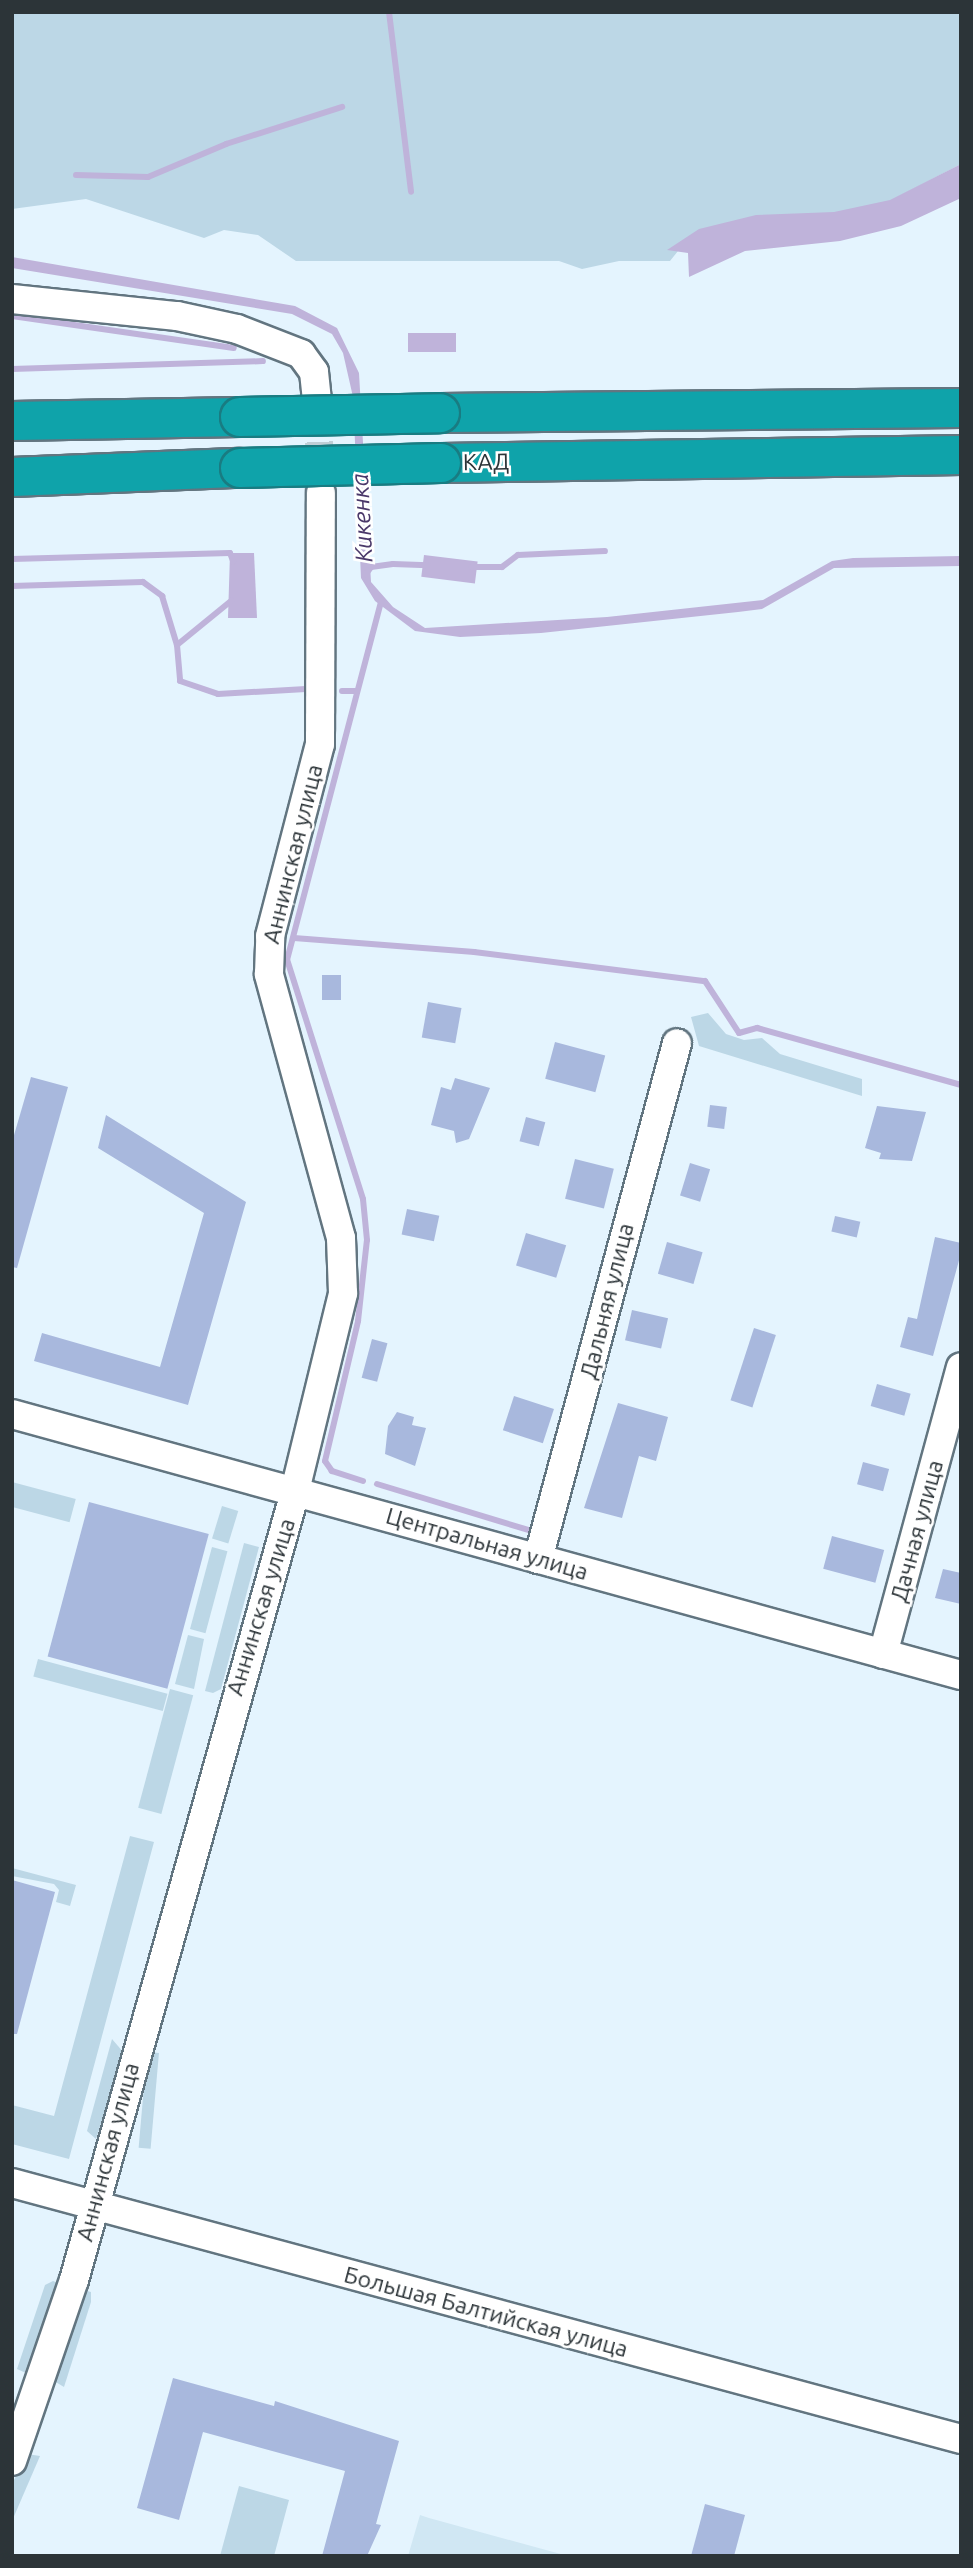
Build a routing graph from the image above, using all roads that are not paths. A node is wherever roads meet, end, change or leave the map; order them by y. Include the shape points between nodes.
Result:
1 (12, 299) edge
2 (317, 400) tunnel mouth
3 (961, 408) edge
4 (12, 421) edge
5 (961, 455) edge
6 (12, 477) edge
7 (321, 493) tunnel mouth
8 (677, 1043) dead end
9 (961, 1367) edge
10 (12, 1414) edge
11 (295, 1489) junction
12 (538, 1559) junction
13 (883, 1654) junction
14 (961, 1675) edge
15 (12, 2183) edge
16 (93, 2205) junction
17 (961, 2440) edge
18 (12, 2461) edge

1 - 2 street via 177,316 237,330 301,354 314,372
3 - 4 highway, bridge
5 - 6 highway, КАД, bridge via 441,463
7 - 11 street, Аннинская улица via 320,744 269,950 275,1003 344,1255 343,1293
8 - 12 street, Дальняя улица
9 - 13 street, Дачная улица
10 - 11 street, Центральная улица
11 - 12 street, Центральная улица
11 - 16 street, Аннинская улица
12 - 13 street, Центральная улица
13 - 14 street, Центральная улица
15 - 16 street, Большая Балтийская улица
16 - 17 street, Большая Балтийская улица
16 - 18 street, Аннинская улица

